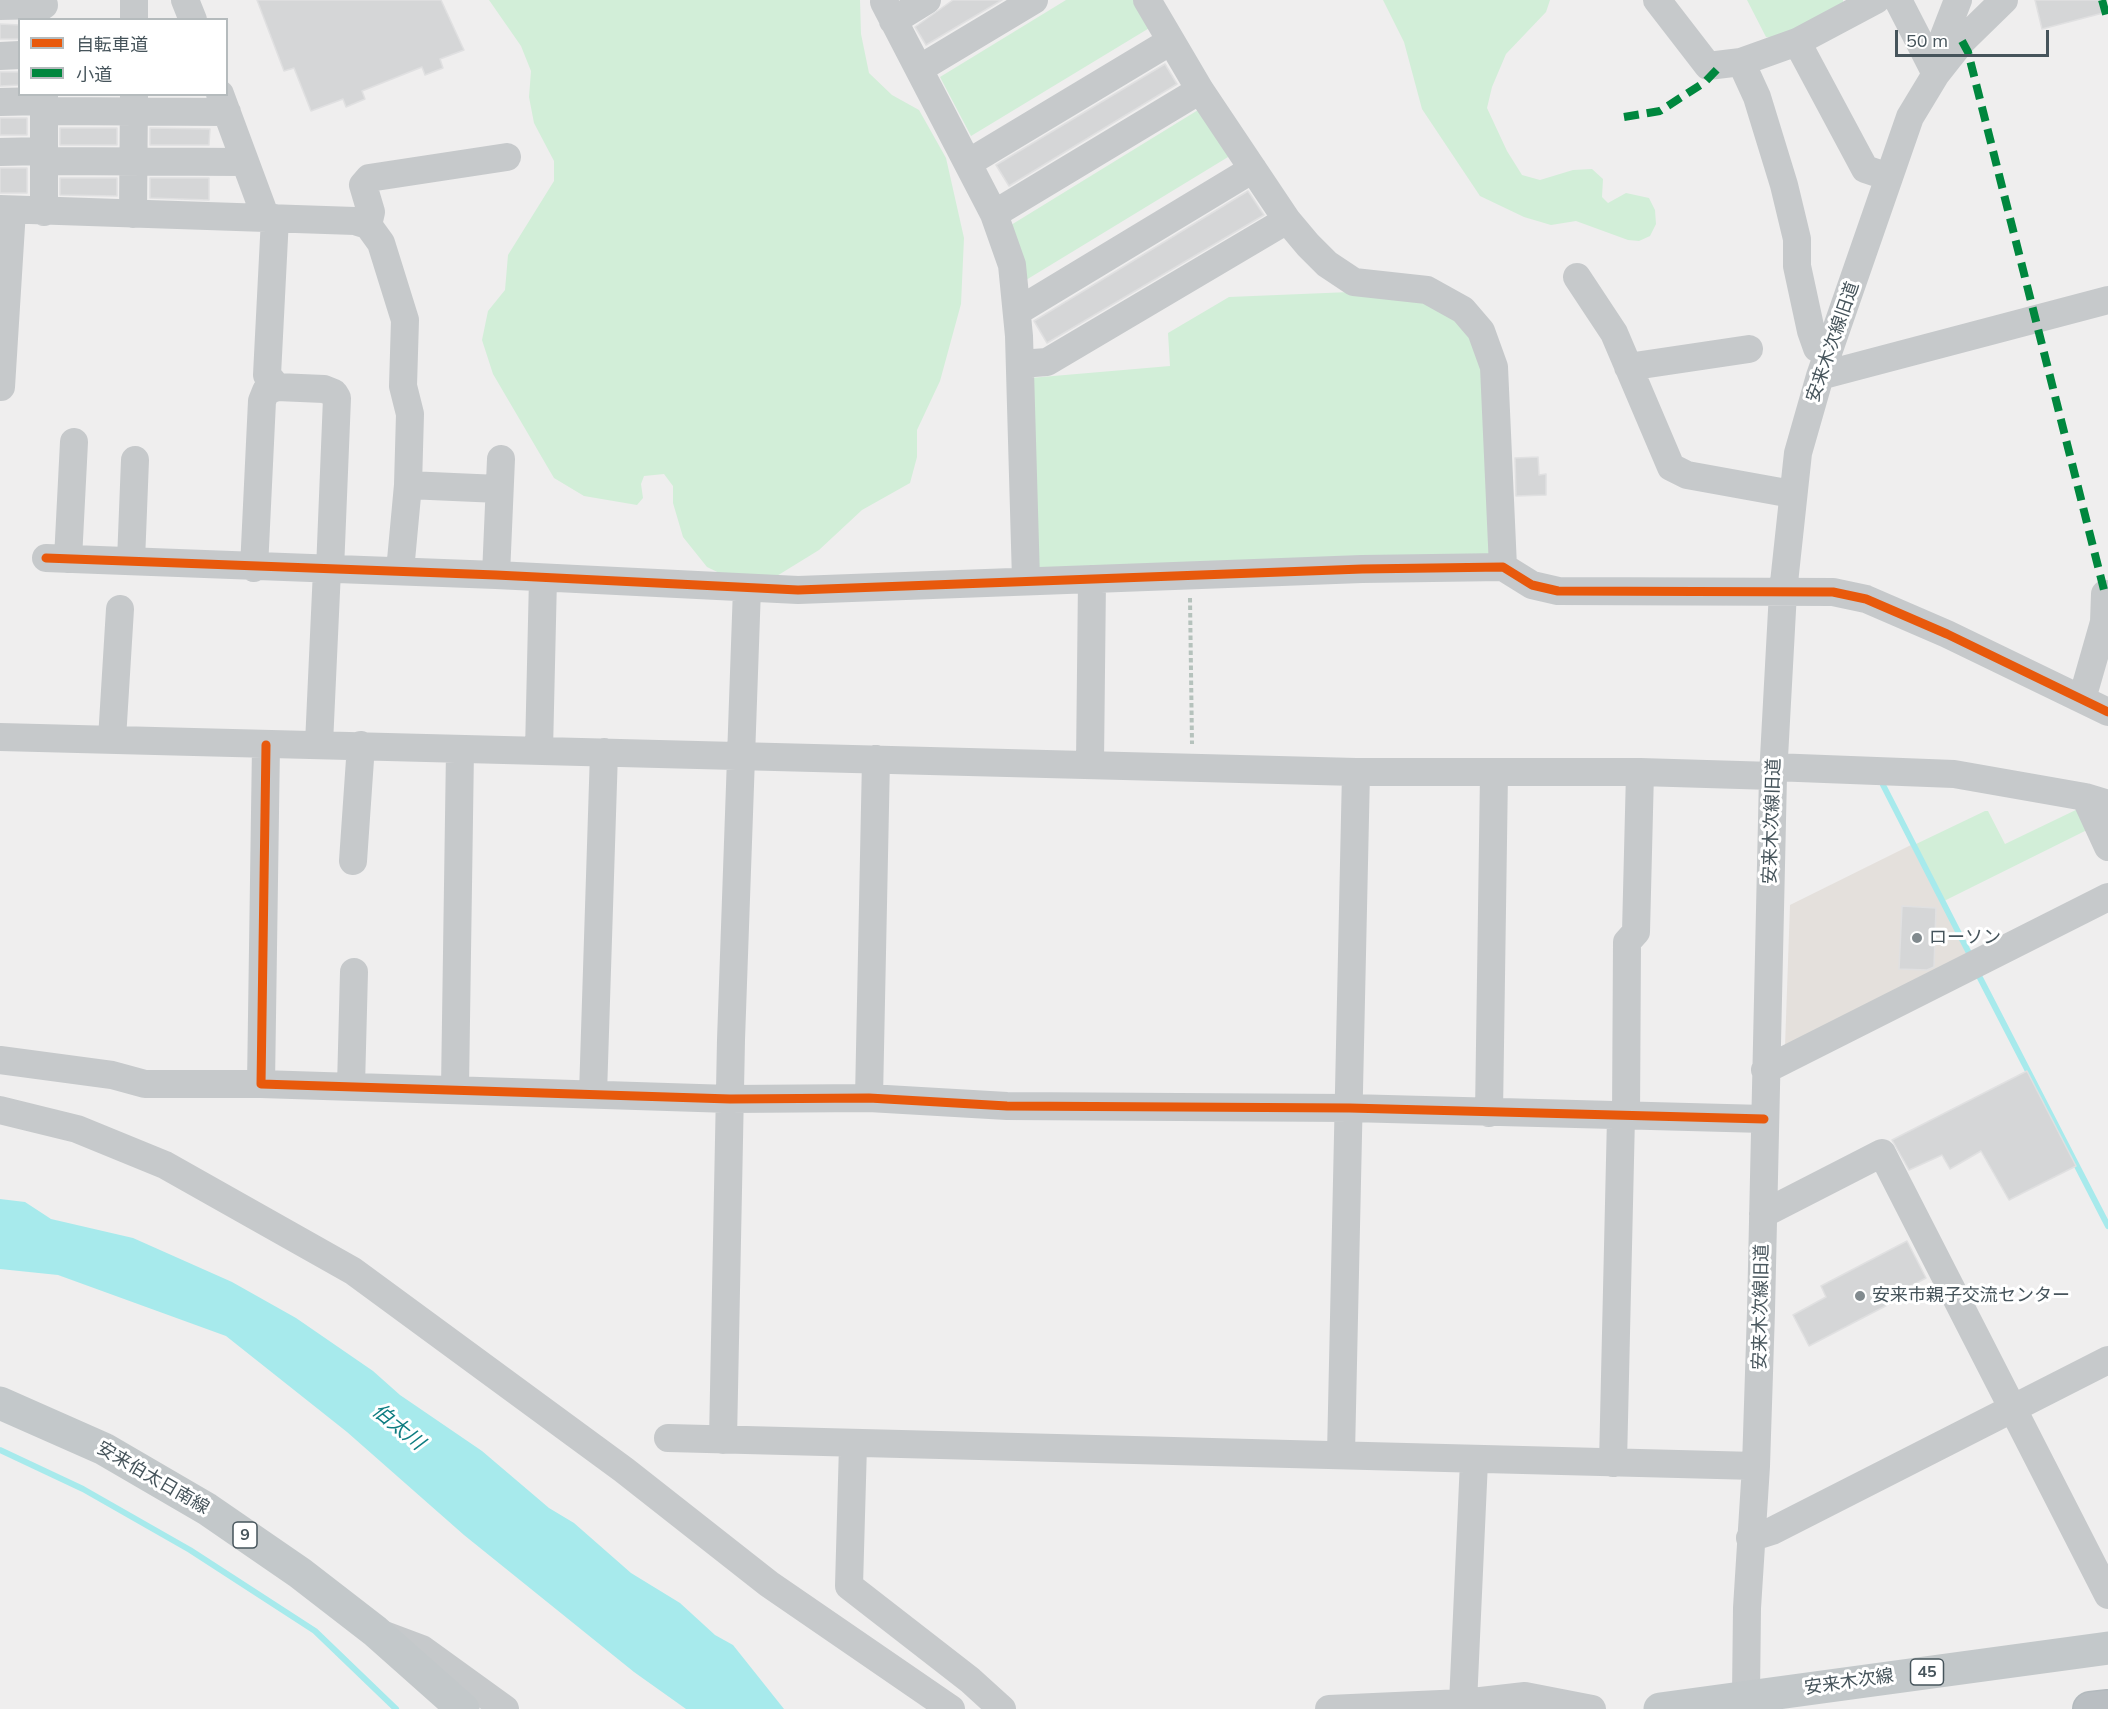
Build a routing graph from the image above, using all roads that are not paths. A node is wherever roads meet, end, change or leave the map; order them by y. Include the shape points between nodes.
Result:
1 (134, 0) edge
2 (185, 0) edge
3 (927, 0) edge
4 (1034, 0) edge
5 (1147, 0) edge
6 (1657, 0) edge
7 (1876, 0) edge
8 (1898, 0) edge
9 (1958, 0) edge
10 (2004, 0) edge
11 (0, 6) edge
12 (44, 8) edge
13 (134, 18) edge
14 (192, 18) edge
15 (1171, 41) junction
16 (1797, 42) junction
17 (18, 55) edge
18 (0, 56) edge
19 (1741, 62) junction
20 (919, 69) junction
21 (1936, 74) junction
22 (1200, 90) junction
23 (0, 102) edge
24 (44, 102) edge
25 (134, 103) edge
26 (224, 103) edge
27 (0, 152) edge
28 (44, 156) junction
29 (507, 157) dead end
30 (133, 162) junction
31 (246, 162) junction
32 (968, 163) junction
33 (1253, 169) junction
34 (1889, 177) junction
35 (6, 210) edge
36 (44, 212) junction
37 (133, 214) junction
38 (994, 214) junction
39 (270, 218) junction
40 (1287, 220) junction
41 (368, 225) junction
42 (1577, 277) dead end
43 (2108, 300) edge
44 (1018, 311) junction
45 (1749, 349) dead end
46 (1020, 364) junction
47 (1824, 365) junction
48 (1628, 367) junction
49 (1, 387) edge
50 (277, 387) junction
51 (74, 442) dead end
52 (501, 459) dead end
53 (135, 460) dead end
54 (408, 485) junction
55 (499, 489) junction
56 (1792, 494) junction
57 (131, 561) junction
58 (1503, 567) junction
59 (254, 568) junction
60 (329, 570) junction
61 (400, 571) junction
62 (496, 575) junction
63 (543, 578) junction
64 (1092, 579) junction
65 (1026, 580) junction
66 (747, 588) junction
67 (1784, 592) junction
68 (2105, 594) dead end
69 (120, 609) dead end
70 (2082, 699) junction
71 (2108, 712) edge
72 (0, 737) edge
73 (112, 739) junction
74 (319, 744) junction
75 (267, 745) junction
76 (361, 745) junction
77 (460, 750) junction
78 (539, 751) junction
79 (604, 752) junction
80 (741, 754) junction
81 (876, 759) junction
82 (1090, 763) junction
83 (1773, 771) junction
84 (1356, 772) junction
85 (1640, 772) junction
86 (1494, 773) junction
87 (2096, 801) edge
88 (2108, 847) edge
89 (353, 861) dead end
90 (2108, 897) edge
91 (354, 972) dead end
92 (0, 1060) edge
93 (1765, 1070) junction
94 (261, 1084) junction
95 (351, 1086) junction
96 (455, 1088) junction
97 (593, 1094) junction
98 (869, 1098) junction
99 (730, 1099) junction
100 (1350, 1108) junction
101 (0, 1110) edge
102 (1488, 1113) junction
103 (1623, 1117) junction
104 (1764, 1119) junction
105 (1763, 1214) junction
106 (2108, 1360) edge
107 (0, 1403) edge
108 (2012, 1410) junction
109 (668, 1438) dead end
110 (723, 1440) junction
111 (853, 1445) junction
112 (1341, 1454) junction
113 (1474, 1461) junction
114 (1613, 1463) junction
115 (1756, 1466) junction
116 (1750, 1538) junction
117 (2108, 1595) edge
118 (375, 1631) junction
119 (2108, 1648) edge
120 (1463, 1702) junction
121 (1746, 1702) edge
122 (2108, 1707) edge
123 (463, 1709) edge
124 (505, 1709) edge
125 (951, 1709) edge
126 (1002, 1709) edge
127 (1329, 1709) edge
128 (1592, 1709) edge
129 (1660, 1709) edge
130 (2090, 1709) edge

1 - 13 street
2 - 14 street
3 - 20 street via 888,11
4 - 20 street
5 - 15 street
6 - 19 street via 1708,66
7 - 16 street
8 - 21 street
9 - 21 street via 1944,36
10 - 21 street, 安来木次線旧道 via 1962,41
11 - 12 street
15 - 22 street
15 - 32 street
16 - 19 street
16 - 34 street via 1865,169
17 - 18 street
19 - 47 street via 1757,97 1784,185 1811,331
20 - 32 street
21 - 34 street, 安来木次線旧道 via 1910,117
22 - 33 street
22 - 38 street
23 - 24 street
24 - 25 street
24 - 28 street
25 - 26 street
25 - 30 street
26 - 31 street
27 - 28 street
28 - 30 street
28 - 36 street
29 - 41 street via 369,178 363,185 371,212
30 - 31 street
30 - 37 street
31 - 39 street
32 - 38 street
33 - 40 street
33 - 44 street
34 - 47 street, 安来木次線旧道
35 - 36 street
35 - 49 street
36 - 37 street
37 - 39 street
38 - 44 street via 1012,265
39 - 41 street via 355,221
39 - 50 street via 267,375
40 - 46 street via 1047,362
40 - 58 street via 1327,264 1354,282 1427,290 1463,310 1481,331 1494,367
41 - 54 street via 381,243 405,320 403,386 410,414
42 - 48 street via 1614,333
43 - 47 street
44 - 46 street
45 - 48 street
46 - 65 street
47 - 56 street, 安来木次線旧道 via 1798,453
48 - 56 street via 1671,466 1687,476
50 - 59 street via 266,391 262,401
50 - 60 street via 324,389 337,398
51 - 57 street via 57,558
52 - 55 street
53 - 57 street
54 - 55 street
54 - 61 street
55 - 62 street
56 - 67 street, 安来木次線旧道
57 - 59 street
58 - 64 street
58 - 67 street via 1532,585 1558,591
59 - 60 street
60 - 61 street
60 - 74 street
61 - 62 street
62 - 63 street
63 - 66 street
63 - 78 street
64 - 65 street
64 - 82 street
65 - 66 street via 798,590
66 - 80 street
67 - 70 street via 1833,592 1866,599 1938,629
67 - 83 street, 安来木次線旧道
68 - 70 street via 2104,622
69 - 73 street
70 - 71 street
72 - 73 street
73 - 75 street
74 - 75 street
74 - 76 street
75 - 94 street
76 - 77 street
76 - 89 street
77 - 78 street
77 - 96 street
78 - 79 street
79 - 80 street
79 - 97 street
80 - 81 street
80 - 99 street
81 - 82 street
81 - 98 street
82 - 84 street
83 - 85 street
83 - 87 street via 1954,774
83 - 93 street, 安来木次線旧道
84 - 86 street
84 - 100 street
85 - 86 street
85 - 103 street via 1636,932 1627,942
86 - 102 street
87 - 88 street
90 - 93 street
91 - 95 street
92 - 94 street via 112,1075 145,1084
93 - 104 street, 安来木次線旧道
94 - 95 street
95 - 96 street
96 - 97 street
97 - 99 street
98 - 99 street
98 - 100 street via 1007,1106
99 - 110 street
100 - 102 street
100 - 112 street
101 - 125 street via 77,1129 165,1165 353,1271 624,1470 770,1584
102 - 103 street
103 - 104 street
103 - 114 street
104 - 105 street, 安来木次線旧道
105 - 108 street via 1882,1153
105 - 115 street, 安来木次線旧道
106 - 108 street
107 - 118 main road, 安来伯太日南線 / 9 via 104,1449 207,1509
108 - 116 street via 1772,1531
108 - 117 street
109 - 110 street
110 - 111 street
111 - 112 street
111 - 126 street via 849,1586
112 - 113 street
113 - 114 street
113 - 120 street
114 - 115 street
115 - 116 street, 安来木次線旧道
116 - 121 street, 安来木次線旧道
118 - 123 main road, 安来伯太日南線 / 9
118 - 124 street via 422,1649
119 - 121 main road, 安来木次線 / 45
120 - 127 street
120 - 128 street via 1525,1696
121 - 129 main road, 安来木次線
122 - 130 highway

